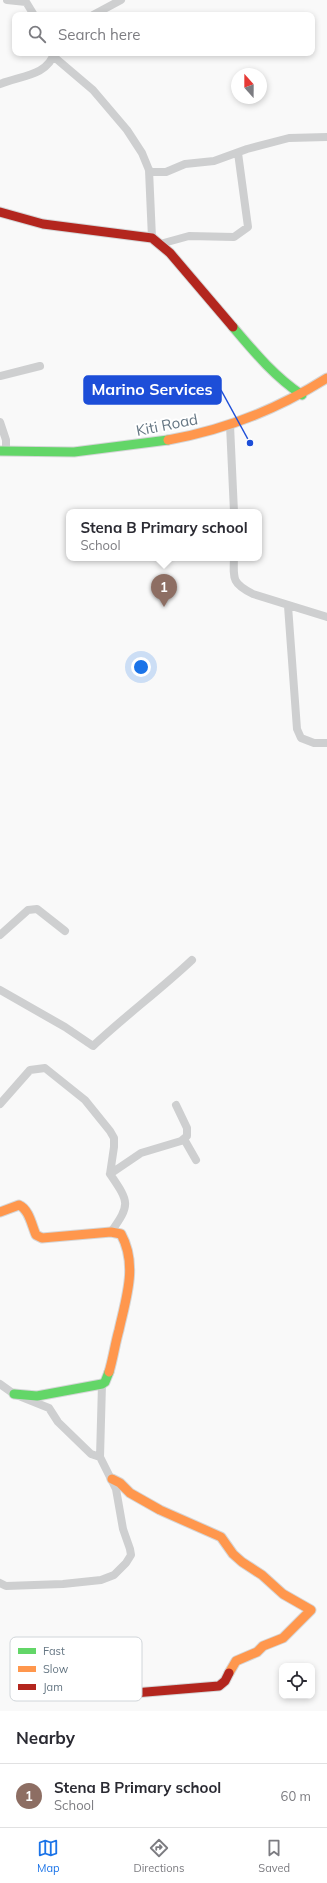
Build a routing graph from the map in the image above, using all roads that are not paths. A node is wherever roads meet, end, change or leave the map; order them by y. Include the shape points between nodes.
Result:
1 (7, 0) edge
2 (121, 0) edge
3 (32, 12) edge
4 (99, 12) edge
5 (52, 56) edge
6 (55, 56) edge
7 (0, 84) edge
8 (327, 137) edge
9 (238, 153) junction
10 (149, 170) junction
11 (0, 212) edge
12 (152, 238) junction
13 (160, 244) junction
14 (40, 366) dead end
15 (0, 376) edge
16 (327, 378) edge
17 (302, 395) junction
18 (0, 422) edge
19 (230, 425) junction
20 (3, 451) edge
21 (234, 509) edge
22 (234, 561) edge
23 (288, 606) junction
24 (327, 612) edge
25 (317, 614) junction
26 (327, 617) edge
27 (327, 742) edge
28 (65, 931) dead end
29 (0, 935) edge
30 (192, 960) dead end
31 (0, 990) edge
32 (0, 1104) edge
33 (176, 1105) dead end
34 (184, 1139) junction
35 (196, 1160) dead end
36 (110, 1174) junction
37 (0, 1212) edge
38 (111, 1232) junction
39 (0, 1384) edge
40 (102, 1384) junction
41 (14, 1394) junction
42 (100, 1457) junction
43 (112, 1479) junction
44 (0, 1583) edge
45 (142, 1692) edge

1 - 3 street via 26,2
2 - 4 street
5 - 7 street via 37,72
6 - 10 street via 104,102 142,153
8 - 9 street via 289,138
9 - 10 street via 208,163 185,164 166,172
9 - 13 street via 248,227 234,237 189,236
10 - 12 street
11 - 12 street via 43,224
12 - 13 street
13 - 17 street via 270,370
14 - 15 street
16 - 17 street, Kiti Road
17 - 19 street, Kiti Road
18 - 20 street via 6,440
19 - 20 street, Kiti Road via 181,439 128,446 62,453
19 - 21 street
22 - 23 street via 236,585
23 - 25 street
23 - 27 street via 297,729 301,738 314,743
24 - 25 street
25 - 26 street
28 - 29 street via 37,909 33,909 28,910
30 - 31 street via 93,1046
32 - 36 street via 30,1070 45,1068 85,1100 110,1131 114,1138 114,1146
33 - 34 street via 187,1128 187,1136
34 - 35 street
34 - 36 street via 141,1154
36 - 38 street via 126,1202 123,1215
37 - 38 street via 22,1206 36,1235 42,1238
38 - 40 street via 121,1234 124,1238 130,1277 113,1358 106,1381
39 - 41 street
40 - 41 street via 37,1396
40 - 42 street
41 - 42 street via 49,1408 58,1422 91,1454
42 - 43 street
43 - 44 street via 131,1555 121,1569 101,1580 6,1586
43 - 45 street via 160,1510 221,1537 242,1562 262,1575 283,1594 311,1610 283,1638 236,1661 225,1681 219,1686

